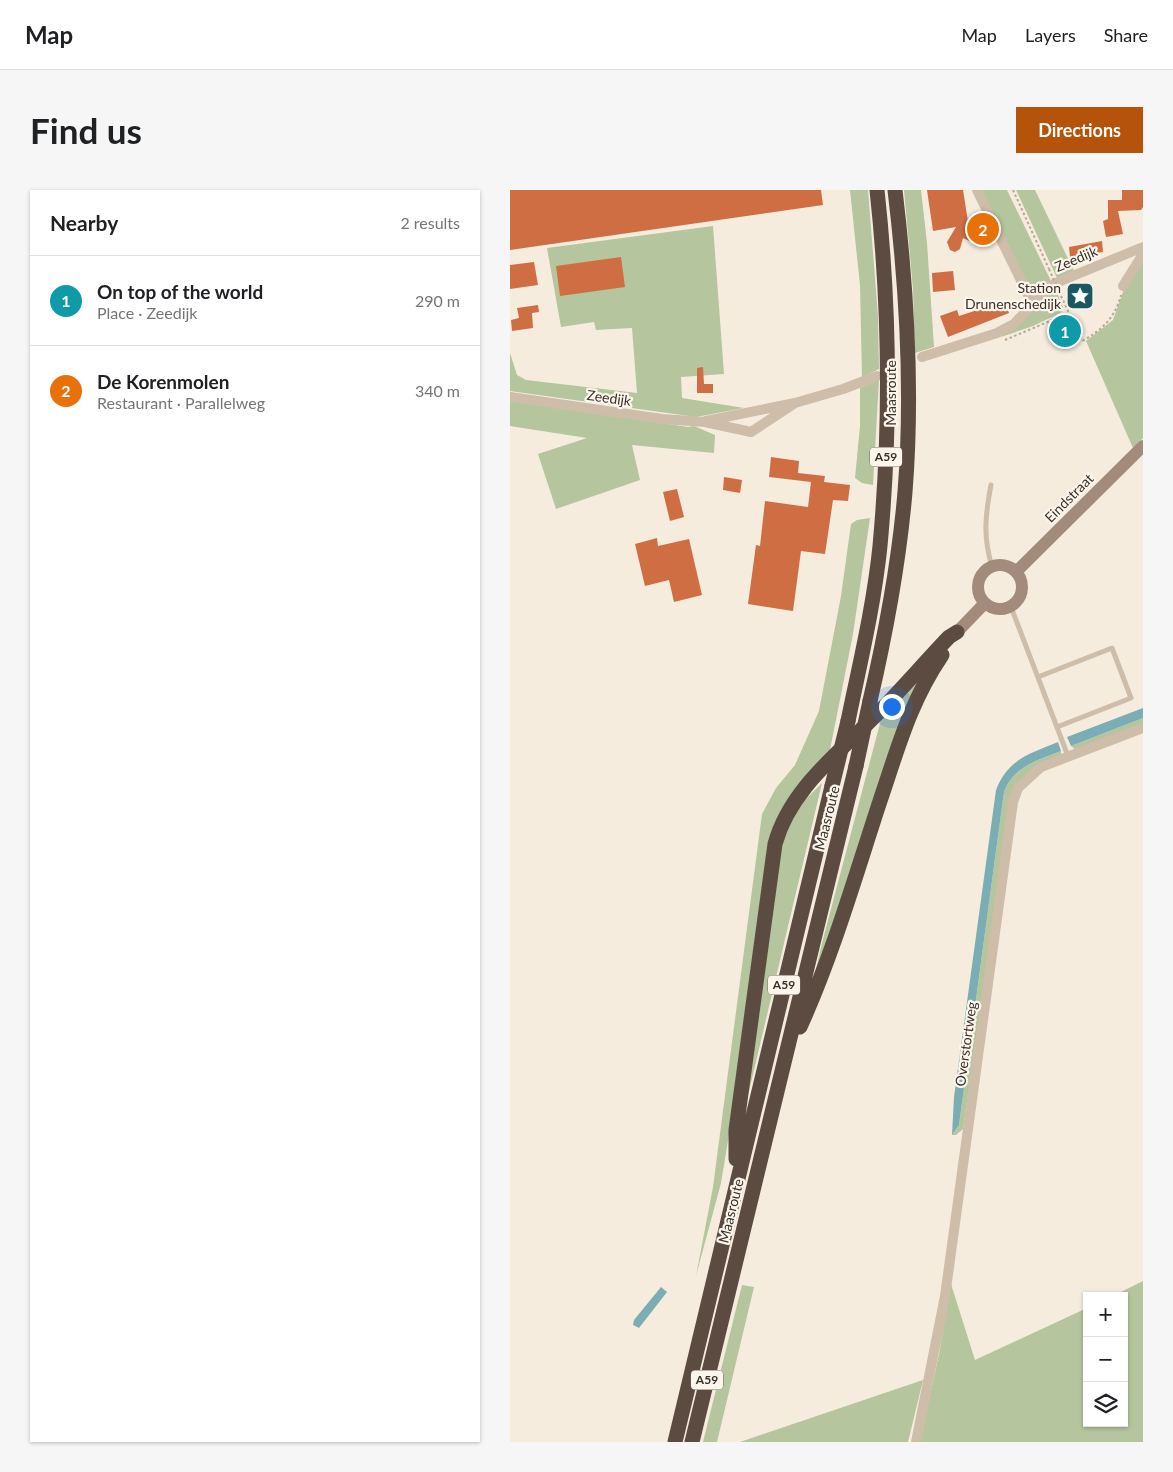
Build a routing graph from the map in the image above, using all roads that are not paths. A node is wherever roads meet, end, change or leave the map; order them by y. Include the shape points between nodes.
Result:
1 (877, 190) edge
2 (895, 190) edge
3 (977, 190) edge
4 (1143, 247) edge
5 (1143, 254) edge
6 (1123, 286) road end
7 (1032, 303) junction
8 (922, 357) dead end
9 (877, 376) dead end
10 (510, 397) edge
11 (795, 402) junction
12 (705, 422) junction
13 (1143, 446) edge
14 (991, 485) dead end
15 (992, 567) junction
16 (1016, 572) junction
17 (985, 603) junction
18 (1011, 607) junction
19 (957, 632) junction
20 (1038, 677) junction
21 (1057, 727) junction
22 (1143, 728) edge
23 (1068, 756) junction
24 (786, 1058) junction
25 (736, 1183) junction
26 (675, 1442) edge
27 (692, 1442) edge
28 (916, 1442) edge

1 - 25 highway, Maasroute / A59, bridge via 888,314 888,432 874,591 848,721
2 - 24 highway, Maasroute / A59, bridge via 908,337 906,473 895,576 856,766
3 - 7 street
4 - 7 street, Zeedijk via 1051,285
5 - 6 street
7 - 8 street, Zeedijk via 1014,324 997,333
9 - 11 street, Zeedijk
10 - 12 street, Zeedijk
11 - 12 street, Zeedijk
11 - 12 street, Zeedijk via 751,432
13 - 16 main road, Eindstraat
14 - 15 lane via 984,521
15 - 16 main road via 1002,566
15 - 17 main road via 979,582 978,589
16 - 18 main road via 1022,586 1017,602
17 - 18 main road via 997,609
17 - 19 main road
18 - 20 lane
19 - 24 highway, A59 via 923,685 908,717 813,998
19 - 25 highway, A59 via 805,786 779,831 736,1130
20 - 21 lane
20 - 21 lane via 1112,648 1131,698
21 - 23 lane
22 - 23 street, Overstortweg
23 - 28 street, Overstortweg via 1028,776 1018,788 1013,802 945,1296
24 - 27 highway, Maasroute / A59
25 - 26 highway, Maasroute / A59

